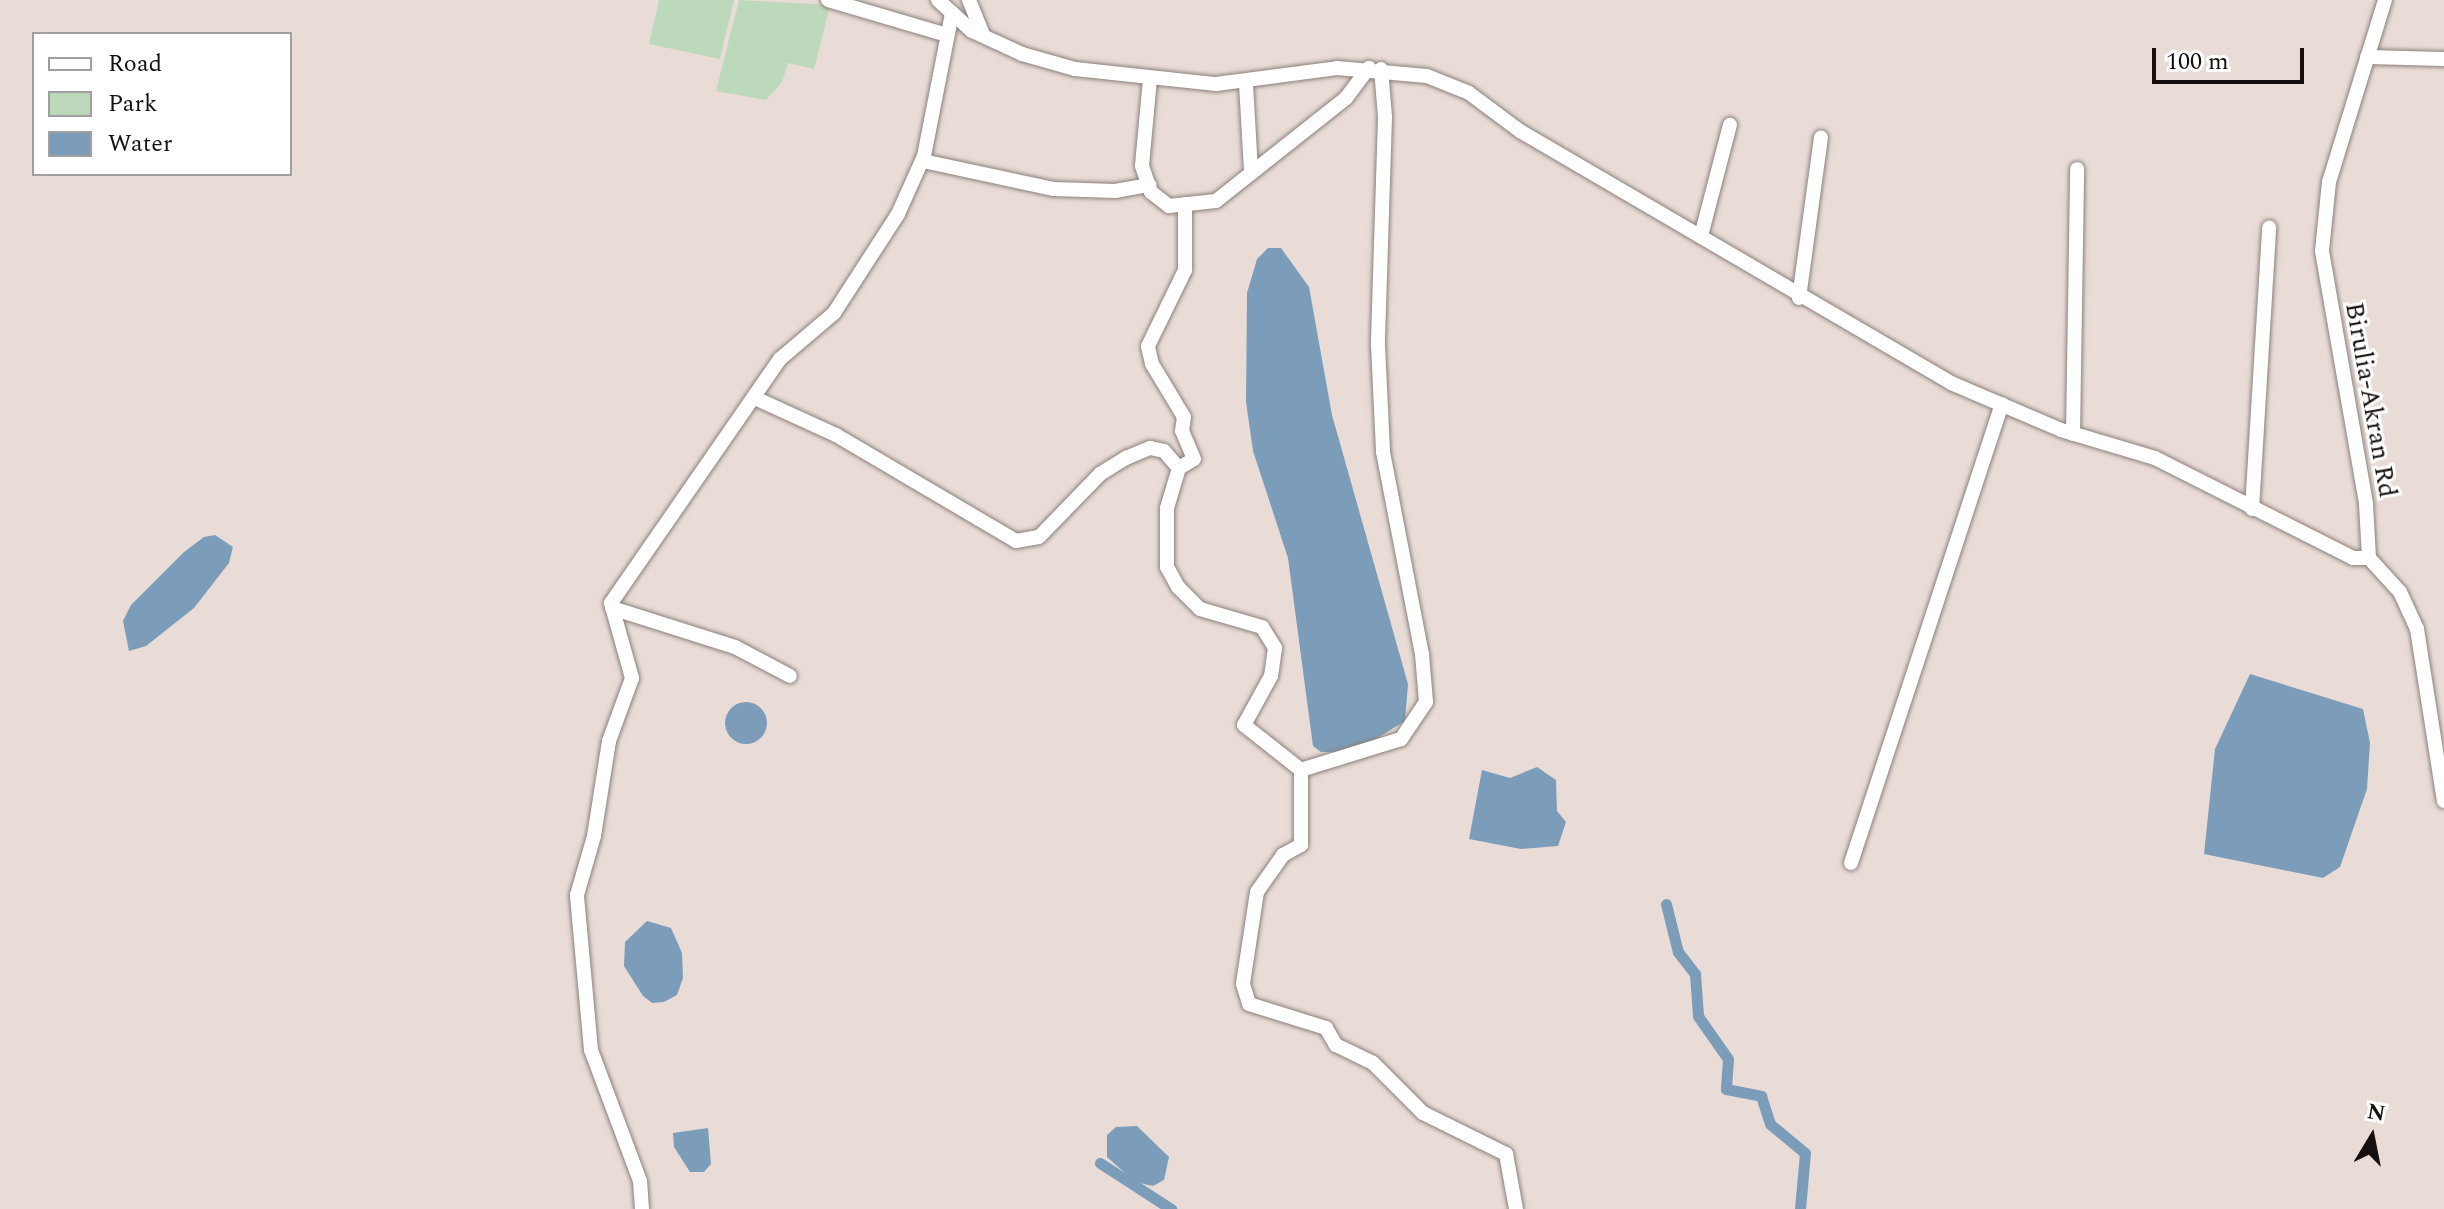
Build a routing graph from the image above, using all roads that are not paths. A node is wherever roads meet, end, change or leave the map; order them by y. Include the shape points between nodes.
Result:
1 (828, 0) edge
2 (938, 0) edge
3 (969, 0) edge
4 (2385, 0) edge
5 (952, 13) junction
6 (947, 35) junction
7 (983, 35) junction
8 (2367, 57) junction
9 (2444, 59) edge
10 (1375, 68) junction
11 (1150, 79) junction
12 (1246, 84) junction
13 (1730, 125) dead end
14 (1821, 137) dead end
15 (923, 161) junction
16 (2077, 169) dead end
17 (1251, 172) junction
18 (1149, 185) junction
19 (1185, 204) junction
20 (2269, 228) dead end
21 (1701, 236) junction
22 (1799, 298) junction
23 (755, 398) junction
24 (2002, 404) junction
25 (2073, 434) junction
26 (1179, 468) junction
27 (2252, 509) junction
28 (2369, 558) junction
29 (612, 608) junction
30 (790, 676) dead end
31 (1301, 770) junction
32 (2444, 801) edge
33 (1851, 863) dead end
34 (642, 1209) edge
35 (1516, 1209) edge

1 - 6 street
2 - 5 street
3 - 7 street
4 - 8 street, Birulia-Akran Rd
5 - 6 street
5 - 7 street
6 - 15 street
7 - 11 street via 1075,69
8 - 9 street
8 - 28 street, Birulia-Akran Rd via 2329,182 2322,251 2366,504
10 - 12 street via 1337,68
10 - 17 street via 1276,158
10 - 21 street via 1427,76 1469,93 1520,131
10 - 31 street via 1385,117 1378,345 1383,452 1422,654 1426,702 1401,739
11 - 12 street
11 - 18 street via 1142,166
12 - 17 street
13 - 21 street
14 - 22 street
15 - 18 street via 1054,189 1115,191
15 - 23 street via 898,214 834,313 780,359
16 - 25 street
17 - 19 street via 1216,201
18 - 19 street via 1169,206
19 - 26 street via 1185,270 1148,346 1152,364 1184,417 1182,431 1194,459
20 - 27 street
21 - 22 street
22 - 24 street via 1951,383
23 - 26 street via 875,456 1016,541 1039,537 1100,474 1126,458 1155,448
23 - 29 street via 643,549
24 - 25 street
24 - 33 street
25 - 27 street via 2155,458
26 - 31 street via 1167,508 1167,567 1200,609 1262,627 1275,648 1271,676 1244,725
27 - 28 street via 2353,558
28 - 32 street via 2400,592 2417,629
29 - 30 street via 735,647
29 - 34 street via 632,678 609,741 594,836 577,895 591,1050 640,1181
31 - 35 street via 1301,845 1283,855 1257,892 1243,984 1249,1004 1326,1028 1336,1045 1373,1063 1423,1113 1506,1154

